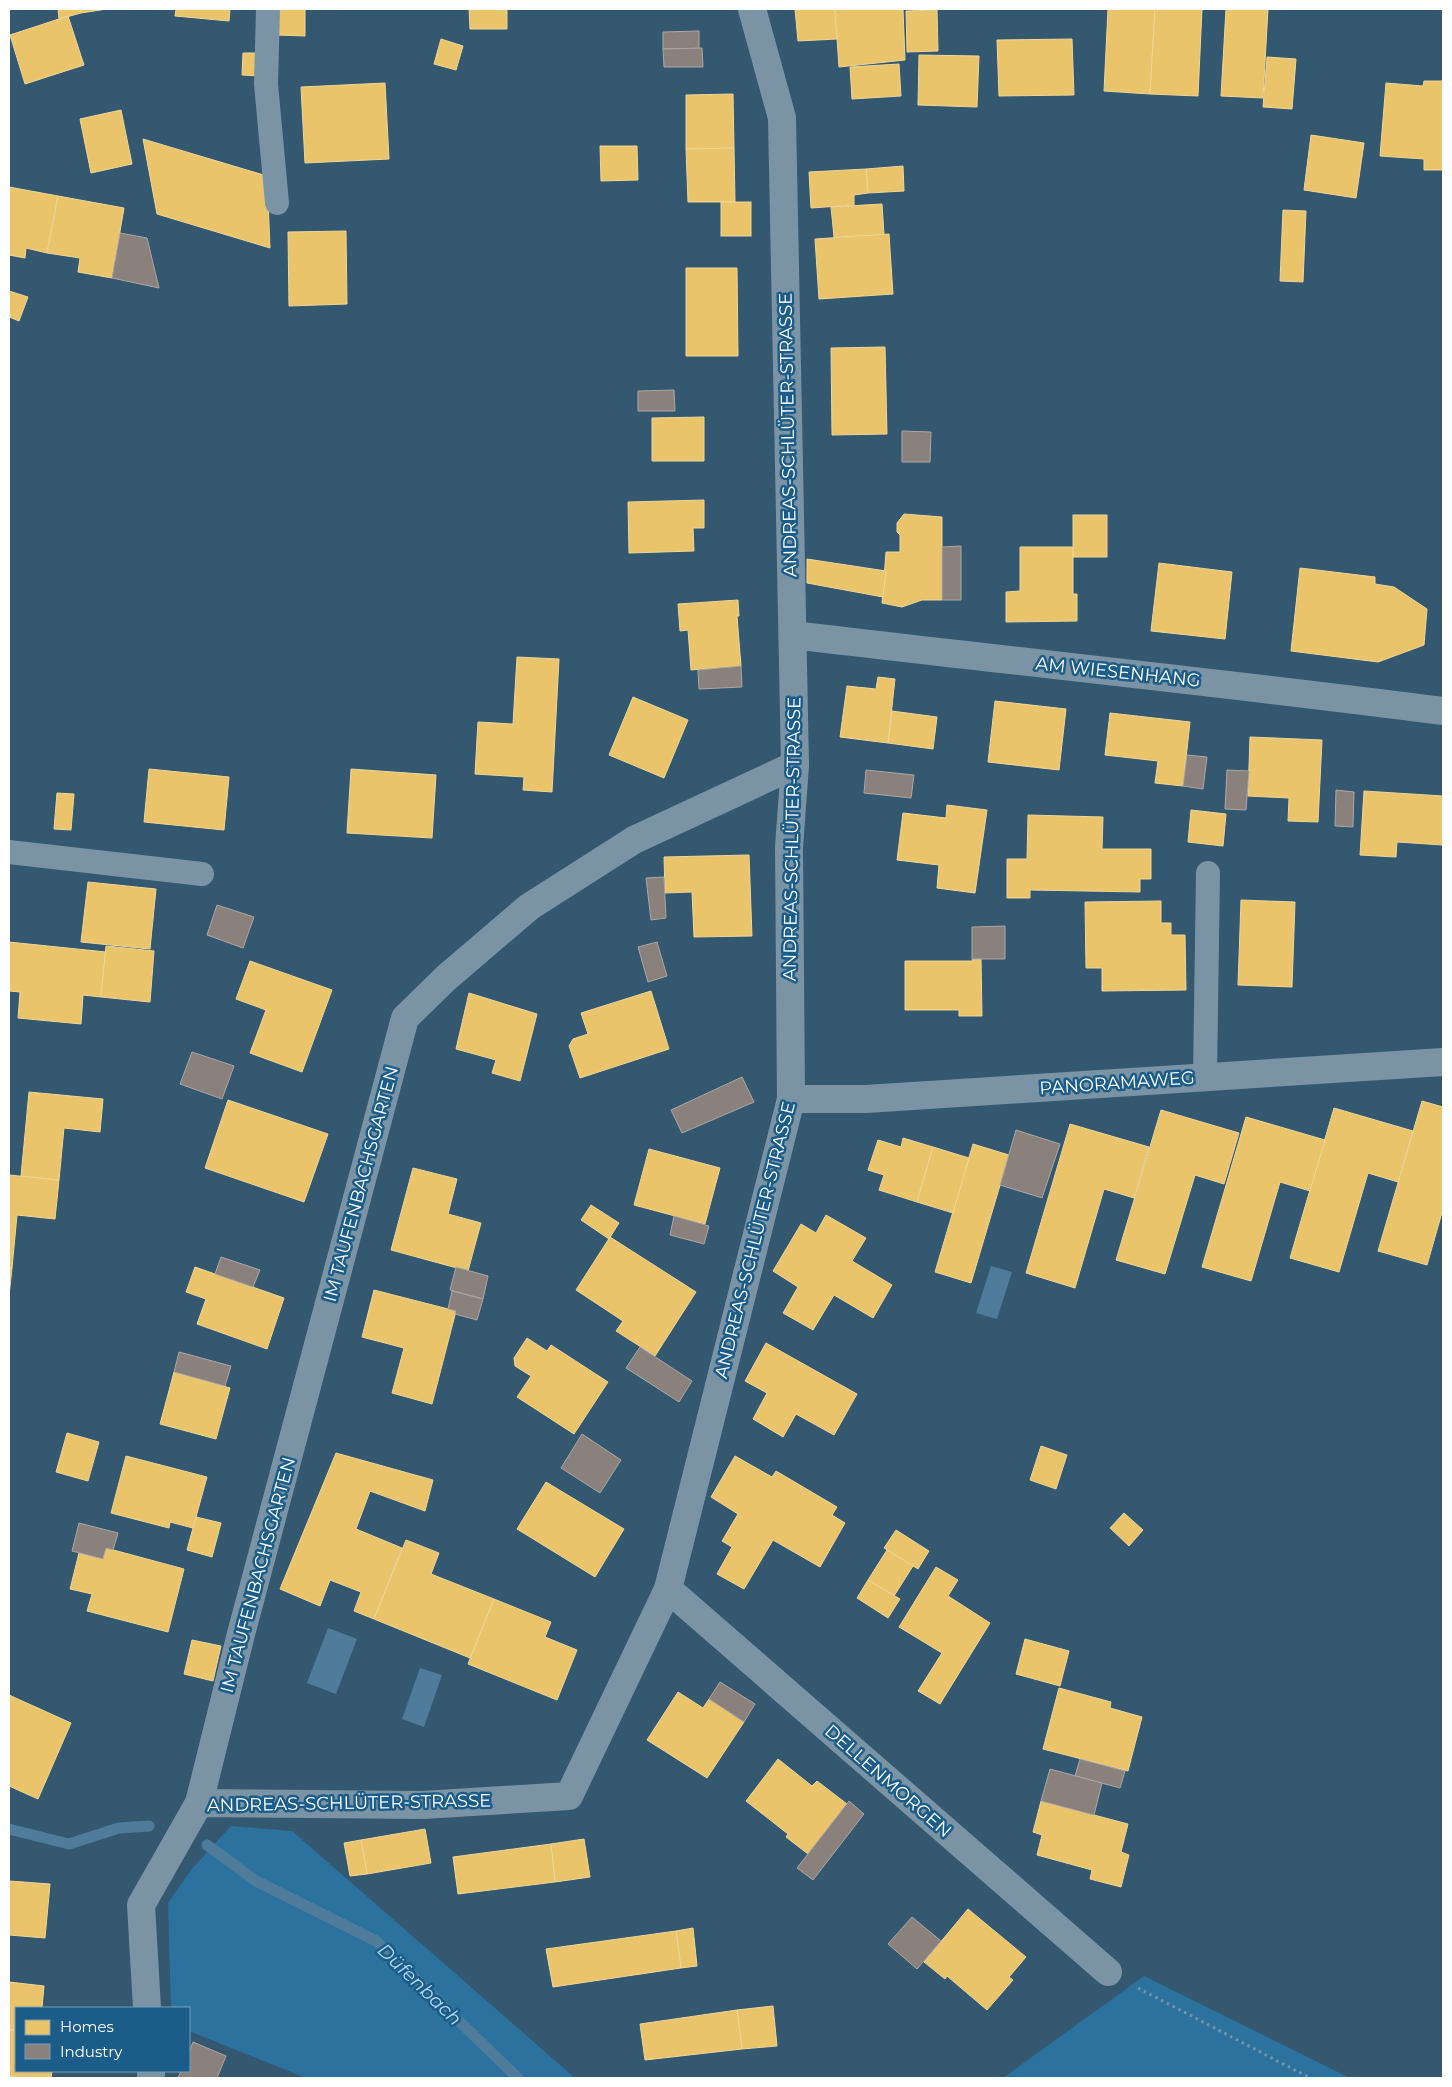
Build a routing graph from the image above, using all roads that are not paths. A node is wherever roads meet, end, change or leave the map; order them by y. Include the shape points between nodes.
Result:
1 (268, 9) edge
2 (752, 9) edge
3 (277, 203) dead end
4 (793, 635) junction
5 (1443, 712) edge
6 (795, 766) junction
7 (9, 852) edge
8 (1208, 873) dead end
9 (202, 874) dead end
10 (1443, 1062) edge
11 (1206, 1078) junction
12 (792, 1099) junction
13 (668, 1590) junction
14 (199, 1803) junction
15 (1108, 1972) road end
16 (147, 2007) edge

1 - 3 lane via 266,84
2 - 4 street, ANDREAS-SCHLÜTER-STRASSE via 782,118
4 - 5 street, AM WIESENHANG via 1248,686
4 - 6 street, ANDREAS-SCHLÜTER-STRASSE
6 - 12 street, ANDREAS-SCHLÜTER-STRASSE via 789,847
6 - 14 street, IM TAUFENBACHSGARTEN via 634,840 529,907 405,1018
7 - 9 lane
8 - 11 lane
10 - 11 street, PANORAMAWEG
11 - 12 street, PANORAMAWEG via 866,1099
12 - 13 street, ANDREAS-SCHLÜTER-STRASSE
13 - 14 street, ANDREAS-SCHLÜTER-STRASSE via 569,1796 423,1805
13 - 15 street, DELLENMORGEN
14 - 16 street, ANDREAS-SCHLÜTER-STRASSE via 141,1906

